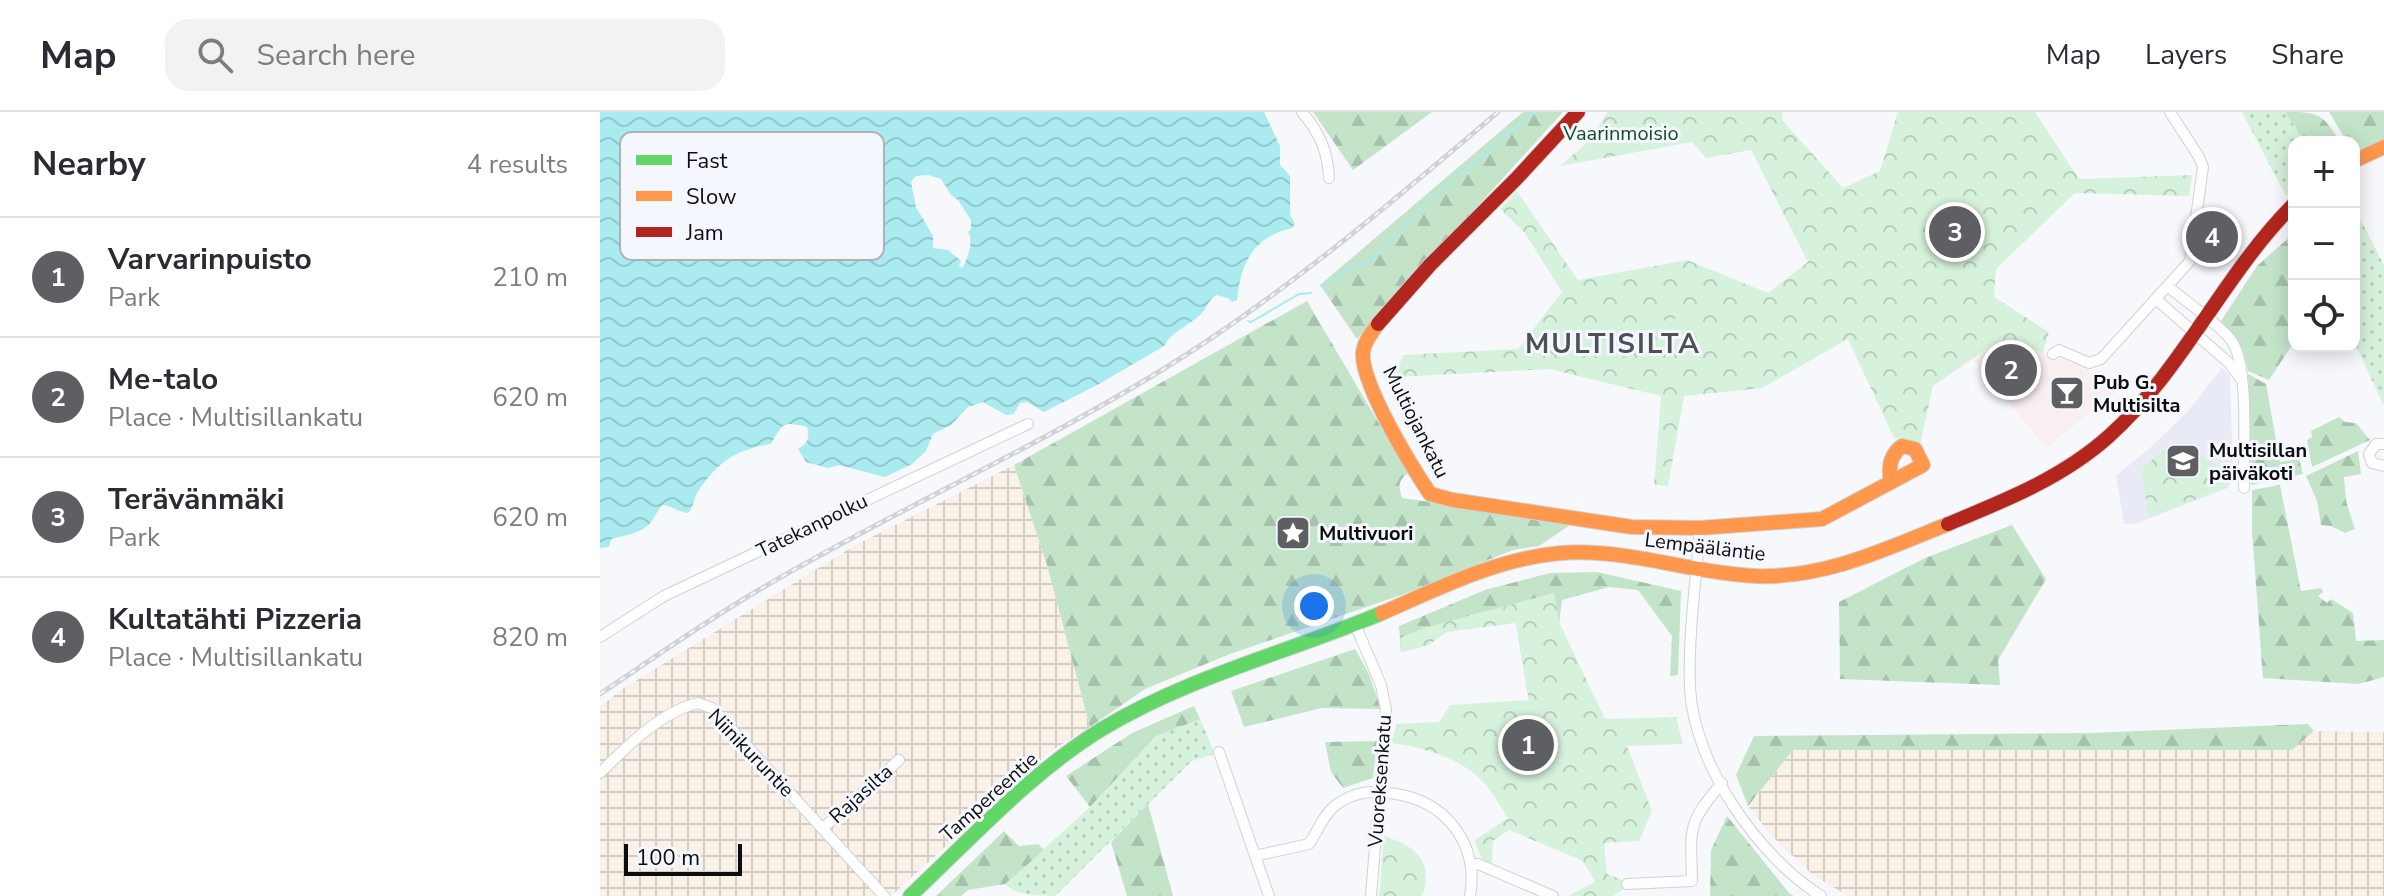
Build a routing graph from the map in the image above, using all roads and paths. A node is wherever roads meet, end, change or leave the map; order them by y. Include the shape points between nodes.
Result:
1 (1302, 112) edge
2 (1578, 112) edge
3 (2170, 112) edge
4 (2384, 147) edge
5 (2360, 158) edge
6 (1329, 178) dead end
7 (2290, 208) edge
8 (2169, 287) junction
9 (2157, 300) junction
10 (2206, 318) junction
11 (2194, 334) junction
12 (2053, 354) dead end
13 (2243, 385) junction
14 (1028, 424) dead end
15 (2384, 444) edge
16 (2384, 466) edge
17 (1891, 482) dead end
18 (2244, 488) dead end
19 (1700, 528) junction
20 (1697, 569) junction
21 (1355, 624) junction
22 (600, 637) edge
23 (1098, 732) joint
24 (1219, 752) dead end
25 (899, 760) dead end
26 (600, 773) edge
27 (1722, 783) junction
28 (1380, 792) junction
29 (823, 828) junction
30 (1255, 856) junction
31 (1472, 865) junction
32 (1627, 884) dead end
33 (884, 896) edge
34 (910, 896) edge
35 (1269, 896) edge
36 (1371, 896) edge
37 (1470, 896) edge
38 (1553, 896) edge
39 (1821, 896) edge

1 - 6 street via 1321,140
2 - 19 main road, Multiojankatu via 1433,262 1366,341 1368,376 1430,494 1632,527
3 - 8 street via 2199,157 2204,177 2193,253
4 - 5 main road
7 - 10 main road, Lempääläntie
8 - 9 street
8 - 10 street
9 - 11 street
9 - 12 street via 2094,363 2059,350
10 - 11 main road, Lempääläntie
10 - 13 street via 2231,339
11 - 13 street via 2229,363
11 - 20 main road, Lempääläntie via 2124,426 2046,481 1828,569 1780,576
13 - 18 street
14 - 22 street, Tatekanpolku via 664,596
15 - 16 street via 2376,444 2369,454 2372,463
17 - 19 main road, Multiojankatu via 1822,519
19 - 20 street
20 - 21 main road, Lempääläntie via 1610,554 1554,553 1484,572
20 - 27 street via 1690,687 1697,726
21 - 23 main road, Lempääläntie via 1150,703
21 - 28 street, Vuoreksenkatu via 1386,703
23 - 34 main road, Tampereentie via 1040,776
24 - 30 street
25 - 29 street, Rajasilta
26 - 29 street, Niinikuruntie via 648,731 698,703 712,708
27 - 32 street via 1691,826 1692,881
27 - 39 street via 1758,840
28 - 30 street via 1361,793 1335,805 1309,844
28 - 31 street via 1415,798 1441,812 1461,835
28 - 36 street, Vuoreksenkatu
29 - 33 street, Niinikuruntie
30 - 35 street
31 - 37 street
31 - 38 street

